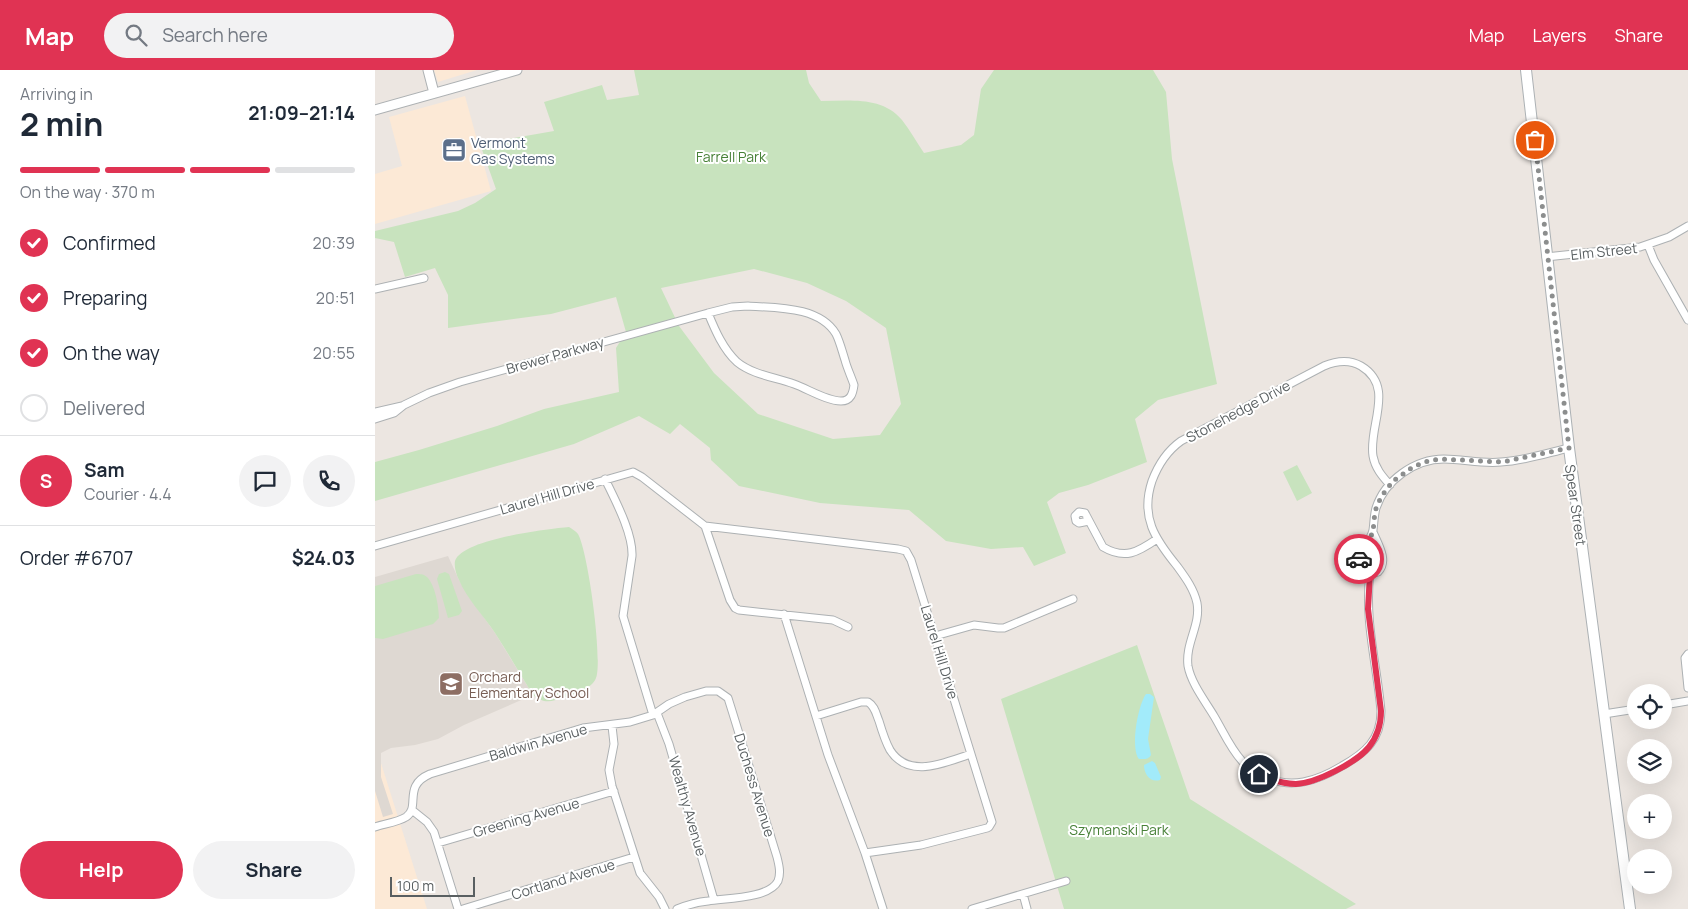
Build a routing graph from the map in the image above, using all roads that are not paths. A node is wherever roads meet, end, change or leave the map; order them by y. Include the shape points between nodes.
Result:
1 (428, 70) edge
2 (517, 70) edge
3 (1526, 70) edge
4 (434, 93) junction
5 (375, 110) edge
6 (1688, 226) edge
7 (1648, 245) junction
8 (1547, 257) junction
9 (424, 278) dead end
10 (375, 289) edge
11 (708, 312) junction
12 (1688, 320) edge
13 (405, 405) junction
14 (375, 412) edge
15 (375, 419) edge
16 (1569, 448) junction
17 (605, 479) junction
18 (1390, 485) junction
19 (1089, 520) dead end
20 (705, 526) junction
21 (1373, 532) junction
22 (1157, 539) junction
23 (375, 546) edge
24 (1370, 574) junction
25 (1073, 599) dead end
26 (784, 614) junction
27 (848, 627) dead end
28 (935, 636) junction
29 (1688, 654) edge
30 (1688, 688) edge
31 (726, 696) joint
32 (1688, 701) edge
33 (1672, 703) edge
34 (1627, 710) edge
35 (655, 714) junction
36 (1604, 714) junction
37 (816, 716) junction
38 (612, 726) junction
39 (971, 754) junction
40 (614, 791) junction
41 (412, 810) junction
42 (375, 827) edge
43 (438, 843) junction
44 (865, 853) junction
45 (634, 857) junction
46 (1066, 881) dead end
47 (1023, 894) junction
48 (714, 900) junction
49 (458, 909) edge
50 (463, 909) edge
51 (665, 909) edge
52 (677, 909) edge
53 (883, 909) edge
54 (972, 909) edge
55 (1027, 909) edge
56 (1630, 909) edge

1 - 4 street
2 - 4 street
3 - 8 main road, Spear Street
4 - 5 street
6 - 7 street, Elm Street
7 - 8 street, Elm Street
7 - 12 street
8 - 16 main road, Spear Street
9 - 10 street
11 - 11 street, Brewer Parkway via 748,306 784,308 816,317 835,333 854,385 851,397 841,401 747,368 728,351
11 - 13 street, Brewer Parkway via 460,382
13 - 14 street, Brewer Parkway
13 - 15 street, Brewer Parkway via 394,413
16 - 18 street via 1502,462 1431,460 1409,469
16 - 36 main road, Spear Street
17 - 20 street, Laurel Hill Drive via 636,473
17 - 23 street, Laurel Hill Drive
17 - 35 street, Wealthy Avenue via 622,515 631,547 623,616
18 - 21 street via 1377,506
18 - 22 street, Stonehedge Drive via 1379,473 1373,457 1379,400 1377,384 1371,374 1358,364 1335,362 1175,445 1157,470 1148,497 1148,516
19 - 22 street via 1103,547 1120,554 1135,553
20 - 26 street via 735,608
20 - 28 street, Laurel Hill Drive via 904,550 911,560
21 - 24 street via 1359,562 1363,571
21 - 24 street via 1383,563 1380,570
22 - 24 street, Stonehedge Drive via 1196,598 1197,617 1189,643 1189,672 1242,762 1259,774 1281,783 1304,783 1328,775 1367,750 1377,735 1381,711 1368,609
25 - 28 street via 1004,628 974,625
26 - 27 street via 833,620
26 - 37 street
28 - 39 street, Laurel Hill Drive
29 - 30 street via 1685,658
31 - 35 street, Baldwin Avenue via 714,690 692,695 669,704
31 - 48 street, Duchess Avenue via 777,857 779,876 768,890
32 - 33 street
34 - 36 street
35 - 38 street, Baldwin Avenue
35 - 48 street, Wealthy Avenue via 669,744
36 - 56 main road, Spear Street
37 - 39 street via 868,702 873,706 891,752 905,764 928,767
37 - 44 street
38 - 40 street via 614,744 609,770
38 - 41 street, Baldwin Avenue via 583,728 430,774 415,786
39 - 44 street, Laurel Hill Drive via 991,819 989,827 921,845
40 - 43 street, Greening Avenue
40 - 45 street
41 - 42 street via 407,816
41 - 43 street via 431,827
43 - 49 street
44 - 53 street
45 - 50 street, Cortland Avenue
45 - 51 street via 643,878
46 - 47 street
47 - 54 street
47 - 55 street
48 - 52 street

